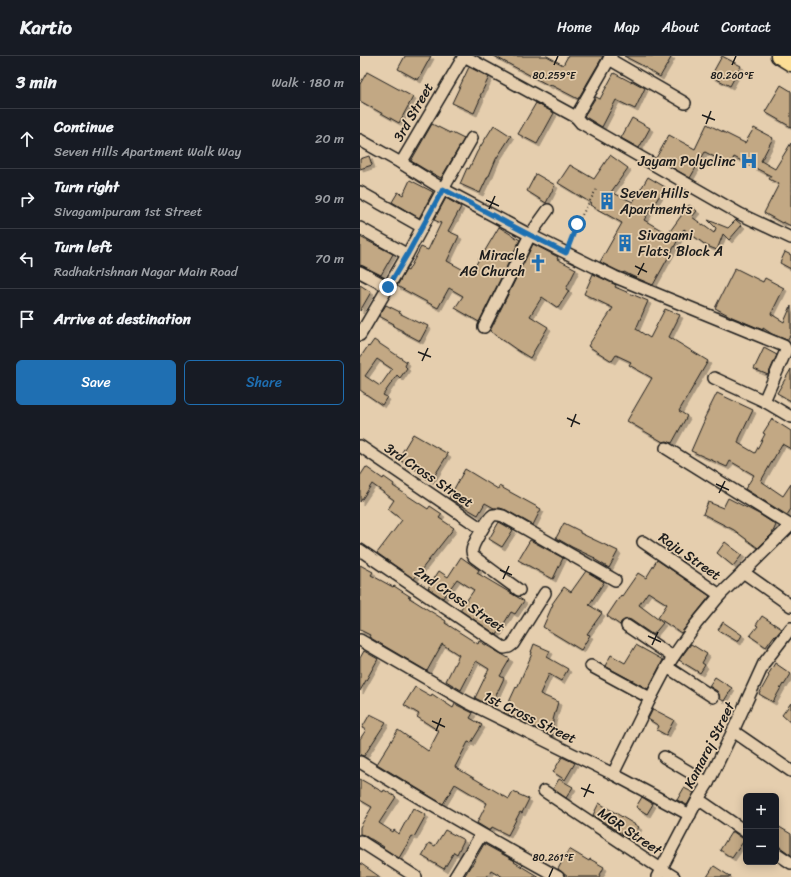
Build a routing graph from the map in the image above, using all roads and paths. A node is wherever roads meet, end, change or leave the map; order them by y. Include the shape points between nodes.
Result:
1 (464, 56) edge
2 (778, 56) edge
3 (610, 58) edge
4 (791, 64) edge
5 (685, 102) dead end
6 (576, 117) junction
7 (472, 138) dead end
8 (360, 140) edge
9 (401, 163) junction
10 (443, 189) junction
11 (596, 190) dead end
12 (360, 192) edge
13 (548, 210) dead end
14 (422, 227) junction
15 (360, 228) edge
16 (530, 235) junction
17 (791, 238) edge
18 (566, 253) junction
19 (407, 255) junction
20 (360, 272) edge
21 (388, 287) junction
22 (484, 327) dead end
23 (360, 335) edge
24 (714, 378) dead end
25 (764, 401) junction
26 (791, 417) edge
27 (360, 446) edge
28 (666, 448) dead end
29 (791, 526) edge
30 (482, 529) junction
31 (644, 542) dead end
32 (360, 550) edge
33 (743, 572) junction
34 (615, 580) dead end
35 (519, 590) dead end
36 (545, 593) dead end
37 (720, 595) junction
38 (791, 606) edge
39 (627, 626) dead end
40 (791, 628) edge
41 (360, 640) edge
42 (673, 657) junction
43 (591, 666) dead end
44 (667, 667) junction
45 (713, 697) dead end
46 (650, 698) junction
47 (734, 732) junction
48 (664, 757) dead end
49 (360, 762) edge
50 (791, 771) edge
51 (613, 774) junction
52 (708, 783) junction
53 (544, 792) dead end
54 (698, 799) junction
55 (690, 815) junction
56 (743, 830) edge
57 (481, 835) junction
58 (360, 841) edge
59 (779, 855) edge
60 (791, 863) edge
61 (659, 873) edge
62 (416, 877) edge
63 (455, 877) edge
64 (558, 877) edge
65 (674, 877) edge

1 - 6 street
1 - 9 street, 3rd Street
2 - 4 main road
3 - 5 street
3 - 6 street
6 - 17 street via 582,124 740,214
7 - 10 street
8 - 9 street
9 - 10 street
10 - 14 street
10 - 16 street
11 - 18 path via 577,224
12 - 14 street
13 - 16 street
14 - 19 street
15 - 19 street
16 - 18 street
16 - 22 street
18 - 25 street via 614,277 782,344 786,348 785,353
19 - 21 street
20 - 21 street
21 - 23 street
24 - 25 street
25 - 26 street
27 - 30 street, 3rd Cross Street
28 - 29 street
29 - 33 street
30 - 34 street via 493,515 503,516
30 - 35 street via 472,553
31 - 37 street, Raju Street
32 - 36 street, 2nd Cross Street via 504,648 513,644
33 - 37 street
33 - 38 street
37 - 42 street
39 - 42 street
40 - 47 street, Kamaraj Street via 764,663
41 - 51 street, 1st Cross Street via 467,702
42 - 44 street
43 - 46 street
44 - 45 street
44 - 46 street
46 - 51 street
47 - 50 street
47 - 52 street, Kamaraj Street
48 - 52 street
49 - 57 street
51 - 55 street, 1st Cross Street
52 - 54 street, Kamaraj Street
53 - 61 street, MGR Street
54 - 55 street, Kamaraj Street
54 - 56 street
55 - 61 street, Kamaraj Street
57 - 63 street
57 - 64 street
58 - 62 street
59 - 60 street
61 - 65 street

